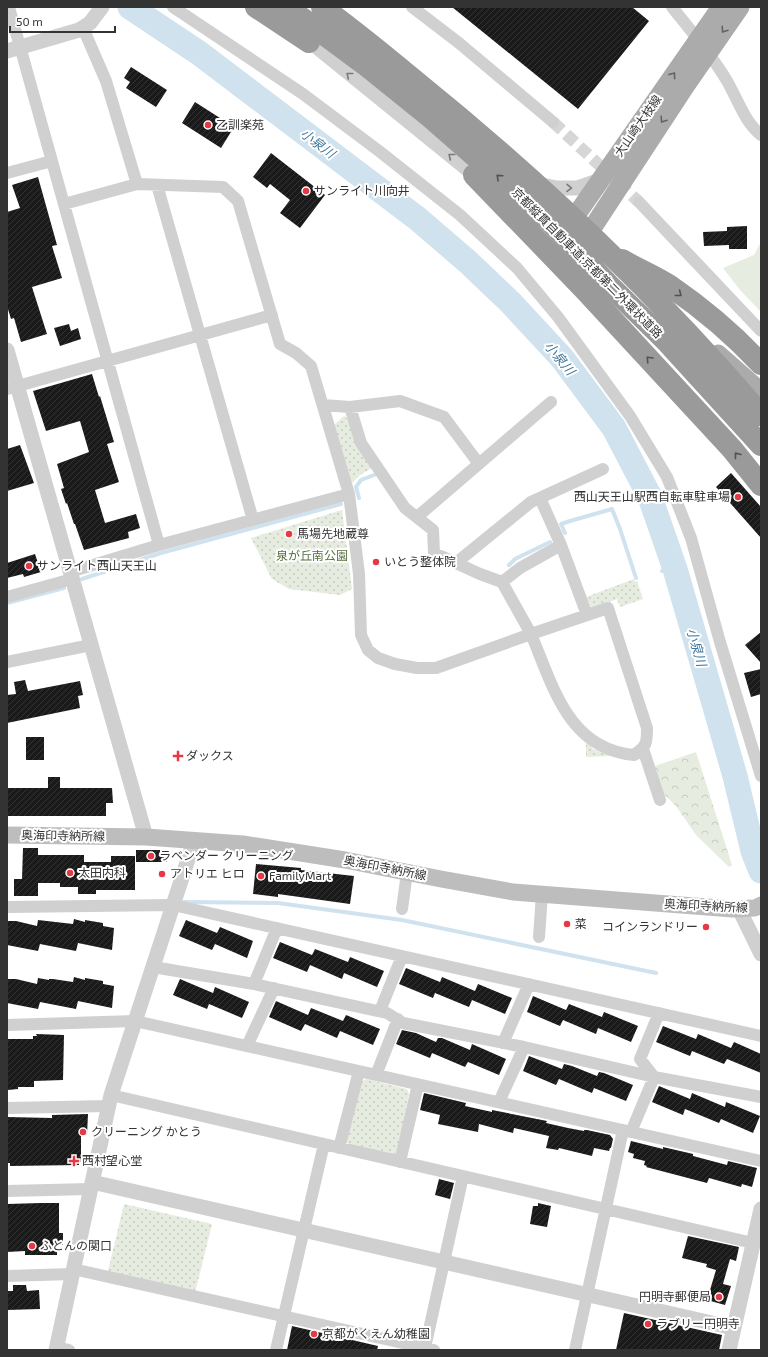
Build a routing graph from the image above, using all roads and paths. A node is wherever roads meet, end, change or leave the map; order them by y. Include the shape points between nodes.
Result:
1 (9, 7) edge
2 (102, 7) edge
3 (173, 7) edge
4 (256, 7) edge
5 (272, 7) edge
6 (287, 7) edge
7 (298, 7) edge
8 (412, 7) edge
9 (672, 7) edge
10 (721, 7) edge
11 (740, 7) edge
12 (334, 8) edge
13 (88, 24) junction
14 (309, 42) junction
15 (704, 47) junction
16 (14, 49) edge
17 (451, 110) junction
18 (553, 122) tunnel mouth
19 (761, 135) edge
20 (52, 161) junction
21 (7, 173) edge
22 (474, 175) junction
23 (600, 180) junction
24 (137, 184) junction
25 (537, 184) junction
26 (157, 186) junction
27 (639, 202) tunnel mouth
28 (64, 204) junction
29 (591, 230) junction
30 (568, 231) junction
31 (622, 260) junction
32 (272, 315) junction
33 (761, 331) edge
34 (200, 336) junction
35 (7, 350) edge
36 (108, 361) junction
37 (761, 364) edge
38 (685, 372) dead end
39 (12, 388) edge
40 (761, 392) edge
41 (551, 402) dead end
42 (323, 405) junction
43 (350, 407) junction
44 (761, 415) edge
45 (761, 445) edge
46 (761, 453) edge
47 (479, 464) junction
48 (603, 469) dead end
49 (761, 485) edge
50 (349, 494) junction
51 (540, 498) junction
52 (417, 517) junction
53 (253, 520) junction
54 (159, 545) junction
55 (561, 545) junction
56 (456, 563) junction
57 (71, 575) junction
58 (502, 582) junction
59 (7, 597) edge
60 (587, 615) junction
61 (532, 634) junction
62 (91, 645) junction
63 (7, 662) edge
64 (643, 749) junction
65 (761, 776) edge
66 (660, 800) dead end
67 (7, 835) edge
68 (146, 837) junction
69 (194, 841) junction
70 (407, 872) junction
71 (542, 894) junction
72 (174, 904) junction
73 (7, 907) edge
74 (751, 907) edge
75 (402, 909) dead end
76 (277, 928) junction
77 (539, 937) dead end
78 (761, 954) edge
79 (402, 956) junction
80 (153, 967) junction
81 (254, 984) junction
82 (529, 984) junction
83 (274, 988) junction
84 (380, 1011) junction
85 (659, 1013) junction
86 (398, 1020) junction
87 (135, 1021) junction
88 (7, 1024) edge
89 (761, 1036) edge
90 (503, 1043) junction
91 (247, 1046) junction
92 (524, 1047) junction
93 (359, 1071) junction
94 (376, 1075) junction
95 (654, 1077) junction
96 (418, 1084) junction
97 (761, 1097) edge
98 (110, 1101) junction
99 (499, 1102) junction
100 (7, 1108) edge
101 (627, 1131) junction
102 (324, 1144) junction
103 (339, 1148) junction
104 (761, 1161) edge
105 (400, 1162) junction
106 (463, 1176) junction
107 (91, 1186) junction
108 (7, 1191) edge
109 (606, 1209) junction
110 (761, 1210) edge
111 (304, 1230) junction
112 (753, 1243) junction
113 (444, 1262) junction
114 (73, 1271) junction
115 (7, 1276) edge
116 (587, 1294) junction
117 (284, 1316) junction
118 (734, 1328) junction
119 (60, 1349) edge
120 (430, 1349) edge
121 (276, 1350) edge
122 (575, 1350) edge
123 (729, 1350) edge

1 - 16 street
2 - 13 street
3 - 65 street via 303,94 460,215 517,268 558,317 630,416 667,477 691,538
4 - 14 highway
5 - 14 street
45 -> 6 highway, 京都縦貫自動車道;京都第二外環状道路, bridge via 668,342 609,285 549,221 430,116 368,66
7 - 17 street
8 - 18 street
9 - 15 street
10 - 15 main road, 大山崎大枝線
11 -> 15 main road, 大山崎大枝線
12 - 17 highway via 416,74
12 - 44 highway, 京都縦貫自動車道;京都第二外環状道路, bridge via 346,25 473,128 567,213 663,308
13 - 16 street
13 - 24 street
22 -> 14 street
15 - 19 street via 727,81 750,124
23 -> 15 main road, 大山崎大枝線 via 668,82
15 -> 29 main road, 大山崎大枝線 via 686,85
16 - 20 street
17 - 25 street
20 - 21 street
20 - 28 street
22 - 30 street
49 -> 22 highway via 732,449
25 -> 23 street via 556,188 578,188
23 - 30 main road, 大山崎大枝線
24 - 26 street
24 - 28 street
25 - 30 street
26 - 32 street via 223,187 238,201
26 - 34 street
27 - 33 street
28 - 36 street
29 - 30 main road, 大山崎大枝線 via 577,240
29 - 31 main road
30 - 38 main road
30 - 46 highway via 577,248
31 -> 37 highway via 669,286 747,348
31 - 40 main road via 719,355
32 - 34 street
32 - 42 street via 280,344 311,366
34 - 36 street
34 - 53 street
35 - 39 street
36 - 39 street
36 - 54 street
39 - 57 street
41 - 47 street
42 - 43 street
42 - 50 street
43 - 47 street via 400,401 444,417
43 - 52 street via 361,443 405,508
47 - 52 street
48 - 51 street
50 - 53 street
50 - 61 street via 359,574 361,635 368,650 378,658 417,668 436,668
51 - 55 street
51 - 56 street
52 - 56 street via 433,530 434,553
53 - 54 street
54 - 57 street
55 - 58 street via 520,568
55 - 60 street
56 - 58 street
57 - 59 street
57 - 62 street
58 - 61 street
60 - 61 street
60 - 64 street via 608,608 647,728 647,742
61 - 64 street via 570,720 595,744 620,754 634,755
62 - 63 street
62 - 68 street
64 - 66 street
67 - 68 main road, 奥海印寺納所線
68 - 69 main road, 奥海印寺納所線
69 - 70 main road, 奥海印寺納所線 via 258,847
69 - 72 street
70 - 71 main road, 奥海印寺納所線 via 513,892
70 - 75 street
71 - 74 main road, 奥海印寺納所線
71 - 77 street
72 - 73 street
72 - 76 street
72 - 80 street
74 - 78 street
76 - 79 street
76 - 81 street
79 - 82 street
79 - 84 street
80 - 81 street
80 - 87 street
81 - 83 street
82 - 85 street
82 - 90 street
83 - 84 street
83 - 91 street
84 - 86 street
85 - 89 street
85 - 95 street via 640,1059
86 - 90 street
86 - 94 street
87 - 88 street
87 - 91 street
87 - 98 street
90 - 92 street
91 - 93 street
92 - 95 street
92 - 99 street
93 - 94 street
93 - 103 street
94 - 96 street
95 - 97 street
95 - 101 street
96 - 99 street
96 - 105 street
98 - 100 street
98 - 102 street
98 - 107 street
99 - 101 street
101 - 104 street
101 - 109 street
102 - 103 street
102 - 111 street
103 - 105 street
105 - 106 street
106 - 109 street
106 - 113 street
107 - 108 street
107 - 111 street
107 - 114 street
109 - 112 street
109 - 116 street
110 - 112 street
111 - 113 street
111 - 117 street
112 - 118 street
113 - 116 street
113 - 120 street
114 - 115 street
114 - 117 street
114 - 119 street
116 - 118 street
116 - 122 street
117 - 120 street
117 - 121 street
118 - 123 street

